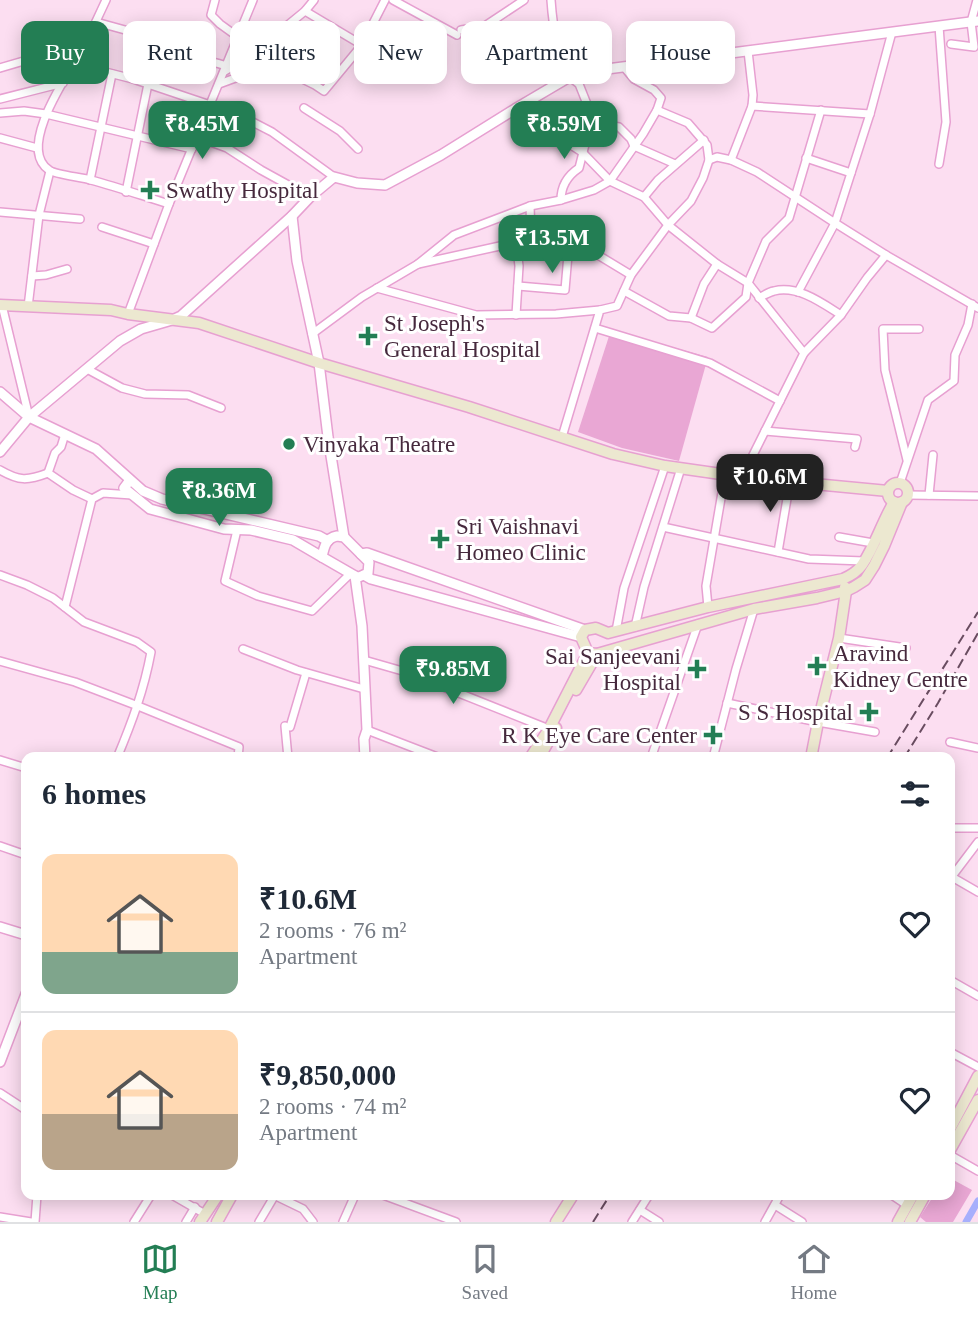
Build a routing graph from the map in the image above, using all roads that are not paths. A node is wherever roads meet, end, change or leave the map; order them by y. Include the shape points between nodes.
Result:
1 (106, 0) edge
2 (215, 0) edge
3 (253, 0) edge
4 (314, 0) edge
5 (386, 0) edge
6 (393, 0) edge
7 (524, 0) edge
8 (551, 0) edge
9 (977, 0) edge
10 (305, 11) junction
11 (96, 21) edge
12 (245, 21) edge
13 (375, 21) edge
14 (552, 21) edge
15 (974, 22) edge
16 (939, 26) junction
17 (230, 30) edge
18 (892, 32) junction
19 (354, 40) edge
20 (951, 44) dead end
21 (748, 51) junction
22 (354, 55) edge
23 (230, 58) edge
24 (21, 62) edge
25 (216, 65) edge
26 (624, 66) junction
27 (0, 68) edge
28 (612, 68) edge
29 (225, 69) junction
30 (109, 73) edge
31 (112, 74) junction
32 (123, 77) edge
33 (59, 84) edge
34 (62, 84) edge
35 (150, 84) joint
36 (219, 84) junction
37 (558, 84) edge
38 (578, 84) edge
39 (0, 99) edge
40 (210, 105) junction
41 (752, 106) junction
42 (304, 108) dead end
43 (515, 109) junction
44 (657, 110) junction
45 (821, 110) junction
46 (0, 113) edge
47 (46, 114) junction
48 (870, 114) junction
49 (590, 125) junction
50 (101, 127) junction
51 (137, 135) junction
52 (197, 137) junction
53 (0, 138) edge
54 (704, 140) junction
55 (634, 146) junction
56 (37, 148) junction
57 (192, 149) junction
58 (358, 149) dead end
59 (582, 152) junction
60 (806, 158) junction
61 (709, 160) junction
62 (731, 160) junction
63 (675, 164) junction
64 (939, 164) dead end
65 (50, 171) junction
66 (850, 173) junction
67 (334, 177) junction
68 (90, 180) junction
69 (610, 181) junction
70 (126, 192) junction
71 (310, 197) junction
72 (644, 197) junction
73 (795, 198) junction
74 (561, 200) junction
75 (169, 204) junction
76 (530, 206) junction
77 (0, 212) edge
78 (39, 215) junction
79 (292, 216) junction
80 (80, 219) dead end
81 (835, 223) junction
82 (668, 225) junction
83 (102, 227) dead end
84 (531, 236) junction
85 (516, 242) junction
86 (569, 243) junction
87 (154, 244) junction
88 (886, 255) junction
89 (418, 264) junction
90 (717, 264) junction
91 (67, 269) dead end
92 (631, 275) junction
93 (32, 276) junction
94 (748, 283) junction
95 (518, 286) junction
96 (376, 288) junction
97 (624, 290) junction
98 (798, 292) junction
99 (759, 298) junction
100 (1, 305) edge
101 (975, 306) edge
102 (28, 307) junction
103 (600, 310) junction
104 (128, 314) junction
105 (516, 315) junction
106 (841, 315) junction
107 (691, 318) junction
108 (172, 320) junction
109 (595, 327) junction
110 (919, 329) dead end
111 (312, 334) junction
112 (804, 353) junction
113 (319, 363) junction
114 (87, 369) junction
115 (0, 392) edge
116 (780, 401) junction
117 (221, 408) dead end
118 (29, 418) junction
119 (765, 431) junction
120 (65, 434) junction
121 (562, 437) junction
122 (855, 447) dead end
123 (0, 452) edge
124 (933, 455) dead end
125 (908, 461) junction
126 (665, 466) junction
127 (681, 468) junction
128 (0, 470) edge
129 (48, 473) junction
130 (725, 475) junction
131 (742, 477) junction
132 (130, 480) junction
133 (790, 481) junction
134 (900, 483) junction
135 (888, 491) junction
136 (132, 495) junction
137 (929, 495) junction
138 (978, 496) edge
139 (92, 499) junction
140 (901, 500) junction
141 (663, 527) junction
142 (237, 530) junction
143 (344, 537) junction
144 (839, 537) dead end
145 (714, 538) junction
146 (328, 541) junction
147 (873, 543) junction
148 (778, 552) junction
149 (360, 554) junction
150 (322, 557) junction
151 (863, 561) junction
152 (0, 575) edge
153 (356, 575) junction
154 (843, 579) junction
155 (846, 591) junction
156 (65, 607) junction
157 (708, 607) junction
158 (754, 610) junction
159 (698, 624) junction
160 (635, 627) junction
161 (612, 632) junction
162 (583, 634) junction
163 (839, 638) junction
164 (906, 648) dead end
165 (243, 649) dead end
166 (596, 653) junction
167 (364, 660) junction
168 (0, 661) edge
169 (306, 673) junction
170 (364, 689) junction
171 (727, 703) junction
172 (138, 706) junction
173 (818, 722) junction
174 (549, 729) junction
175 (367, 730) junction
176 (875, 732) dead end
177 (950, 742) dead end
178 (978, 748) edge
179 (119, 752) edge
180 (239, 752) edge
181 (288, 752) edge
182 (365, 752) edge
183 (424, 752) edge
184 (534, 752) edge
185 (542, 752) edge
186 (653, 752) edge
187 (715, 752) edge
188 (812, 752) edge
189 (0, 760) edge
190 (21, 766) edge
191 (955, 828) edge
192 (978, 828) edge
193 (978, 842) edge
194 (0, 846) edge
195 (21, 853) edge
196 (955, 873) edge
197 (955, 880) edge
198 (978, 892) edge
199 (0, 927) edge
200 (21, 933) edge
201 (955, 982) edge
202 (978, 996) edge
203 (21, 1012) edge
204 (955, 1055) edge
205 (0, 1062) edge
206 (978, 1067) edge
207 (978, 1076) edge
208 (0, 1093) edge
209 (978, 1100) edge
210 (21, 1107) edge
211 (955, 1120) edge
212 (955, 1144) edge
213 (955, 1156) edge
214 (978, 1171) edge
215 (36, 1200) edge
216 (148, 1200) edge
217 (182, 1200) edge
218 (215, 1200) edge
219 (230, 1200) edge
220 (271, 1200) edge
221 (284, 1200) edge
222 (353, 1200) edge
223 (397, 1200) edge
224 (570, 1200) edge
225 (646, 1200) edge
226 (778, 1200) edge
227 (899, 1200) edge
228 (910, 1200) edge
229 (922, 1200) edge
230 (775, 1205) junction
231 (907, 1205) junction
232 (195, 1207) junction
233 (640, 1210) junction
234 (0, 1217) edge
235 (203, 1218) edge
236 (220, 1221) edge
237 (33, 1222) edge
238 (134, 1222) edge
239 (186, 1222) edge
240 (259, 1222) edge
241 (313, 1222) edge
242 (343, 1222) edge
243 (456, 1222) edge
244 (556, 1222) edge
245 (632, 1222) edge
246 (659, 1222) edge
247 (765, 1222) edge
248 (802, 1222) edge
249 (898, 1222) edge
250 (910, 1222) edge

1 - 11 street
2 - 17 street via 211,15
3 - 12 street
4 - 10 street
5 - 13 street
6 - 7 street via 459,32 485,26
8 - 14 street
9 - 15 street
10 - 19 street
10 - 29 street via 250,56
15 - 16 street
15 - 20 street via 974,47
16 - 18 street
16 - 64 street via 946,121
18 - 21 street
18 - 48 street
21 - 26 street
21 - 41 street
22 - 36 street via 324,91 266,61
23 - 29 street
24 - 27 street
25 - 29 street
26 - 28 street
26 - 44 street via 661,98
29 - 36 street
30 - 31 street
31 - 32 street
31 - 50 street
33 - 39 street
34 - 47 street
35 - 40 street
35 - 51 street
36 - 40 street
37 - 43 street
38 - 49 street
40 - 52 street
40 - 67 street via 272,132
41 - 45 street
41 - 62 street
42 - 58 street
43 - 59 street
43 - 67 street via 385,185
44 - 54 street via 688,123
44 - 55 street
45 - 48 street
45 - 60 street
46 - 47 street
47 - 50 street
47 - 56 street
48 - 66 street
49 - 55 street via 619,127
49 - 59 street
50 - 51 street
50 - 68 street
51 - 57 street
51 - 70 street
52 - 57 street
52 - 71 street via 227,148
53 - 56 street
54 - 61 street
54 - 63 street
55 - 63 street
55 - 69 street
56 - 65 street
57 - 75 street
59 - 69 street
59 - 74 street via 579,168 561,190
60 - 66 street
60 - 73 street
61 - 62 street
61 - 82 street via 691,201
62 - 73 street
63 - 72 street
65 - 68 street
65 - 78 street
66 - 81 street
67 - 71 street
68 - 70 street
69 - 72 street
69 - 74 street
70 - 75 street
71 - 79 street
72 - 82 street
73 - 81 street
73 - 94 street via 789,218 766,241
74 - 76 street
75 - 87 street
76 - 84 street
76 - 89 street via 454,234
77 - 78 street
78 - 80 street
78 - 93 street
79 - 108 street
79 - 111 street
81 - 88 street
81 - 98 street
82 - 90 street
82 - 92 street
83 - 87 street
84 - 85 street
84 - 86 street via 541,232
85 - 89 street
85 - 95 street
86 - 92 street
86 - 95 street via 565,290
87 - 104 street
88 - 101 street
88 - 106 street
89 - 96 street
90 - 94 street
90 - 107 street
91 - 93 street
92 - 97 street
93 - 102 street
94 - 99 street
94 - 107 street via 746,297 712,328
95 - 105 street
96 - 105 street via 476,316
96 - 111 street
97 - 103 street via 617,306
97 - 107 street via 669,316
98 - 99 street via 774,291
98 - 106 street
99 - 112 street
100 - 102 main road
100 - 118 street
101 - 125 street via 955,355 954,381 928,400
102 - 104 main road
103 - 105 street
103 - 109 street
104 - 108 main road
106 - 112 street
108 - 113 main road via 199,323
108 - 114 street via 141,328
109 - 116 street via 710,363
109 - 121 street
110 - 125 street via 883,329 886,370
111 - 113 street
112 - 116 street
113 - 121 main road
113 - 143 street
114 - 117 street via 122,388 145,394 188,395
114 - 118 street
115 - 118 street
116 - 119 street
118 - 120 street
118 - 123 street
119 - 122 street via 857,439
119 - 131 street
120 - 129 street
120 - 132 street via 96,449
121 - 126 main road
124 - 137 street
125 - 134 street
126 - 127 main road
126 - 161 street
127 - 130 main road
127 - 141 street
128 - 129 street via 25,480
129 - 139 street
130 - 131 main road
130 - 145 street
131 - 133 main road
132 - 136 street via 124,488
132 - 146 street via 162,499
133 - 135 main road
133 - 148 street
134 - 135 main road
134 - 140 main road via 905,486
135 - 140 main road via 889,498
136 - 139 street via 103,493
136 - 142 street via 150,509
137 - 138 street
137 - 140 street
139 - 156 street
140 - 147 main road via 884,518
140 - 155 main road via 870,573
141 - 145 street
141 - 160 street
142 - 150 street via 293,540
142 - 153 street via 225,581 258,596 312,611
143 - 146 street
143 - 149 street
144 - 147 street
145 - 148 street
145 - 157 street via 706,586
146 - 150 street
147 - 151 main road
148 - 151 street via 810,559
149 - 153 street via 370,565 368,573
149 - 162 street
150 - 153 street
151 - 154 main road
152 - 156 street
153 - 162 street
153 - 167 street
154 - 155 main road
154 - 157 main road
155 - 158 main road
155 - 163 main road
156 - 172 street via 83,622 151,652
157 - 160 main road
158 - 159 main road
158 - 171 street
159 - 166 main road
159 - 186 street
160 - 161 main road
161 - 162 main road via 596,628
161 - 166 main road
162 - 166 main road
163 - 164 street
163 - 173 main road
165 - 169 street
166 - 174 main road
166 - 185 main road
167 - 170 street
167 - 174 street
168 - 172 street
169 - 170 street
169 - 181 street via 287,727
170 - 175 street
171 - 173 street
171 - 187 street
172 - 179 street
172 - 180 street via 239,747
173 - 176 street
173 - 188 main road
174 - 184 main road
175 - 182 street
175 - 183 street
177 - 178 street
189 - 190 street
191 - 192 street
193 - 196 street
194 - 195 street
197 - 198 street
199 - 200 street
201 - 202 street
203 - 205 street
204 - 206 street
207 - 211 main road
208 - 210 street
209 - 212 main road
213 - 214 street
215 - 237 street
216 - 238 street
217 - 232 street
218 - 235 main road
219 - 236 main road
220 - 240 street
221 - 241 street via 303,1209
222 - 242 street
223 - 243 street
224 - 244 main road
225 - 233 street
226 - 230 street
227 - 231 street
228 - 231 main road
229 - 250 main road
230 - 247 street
230 - 248 street
231 - 249 main road
232 - 235 street
232 - 239 street
233 - 245 street
233 - 246 street
234 - 237 street

